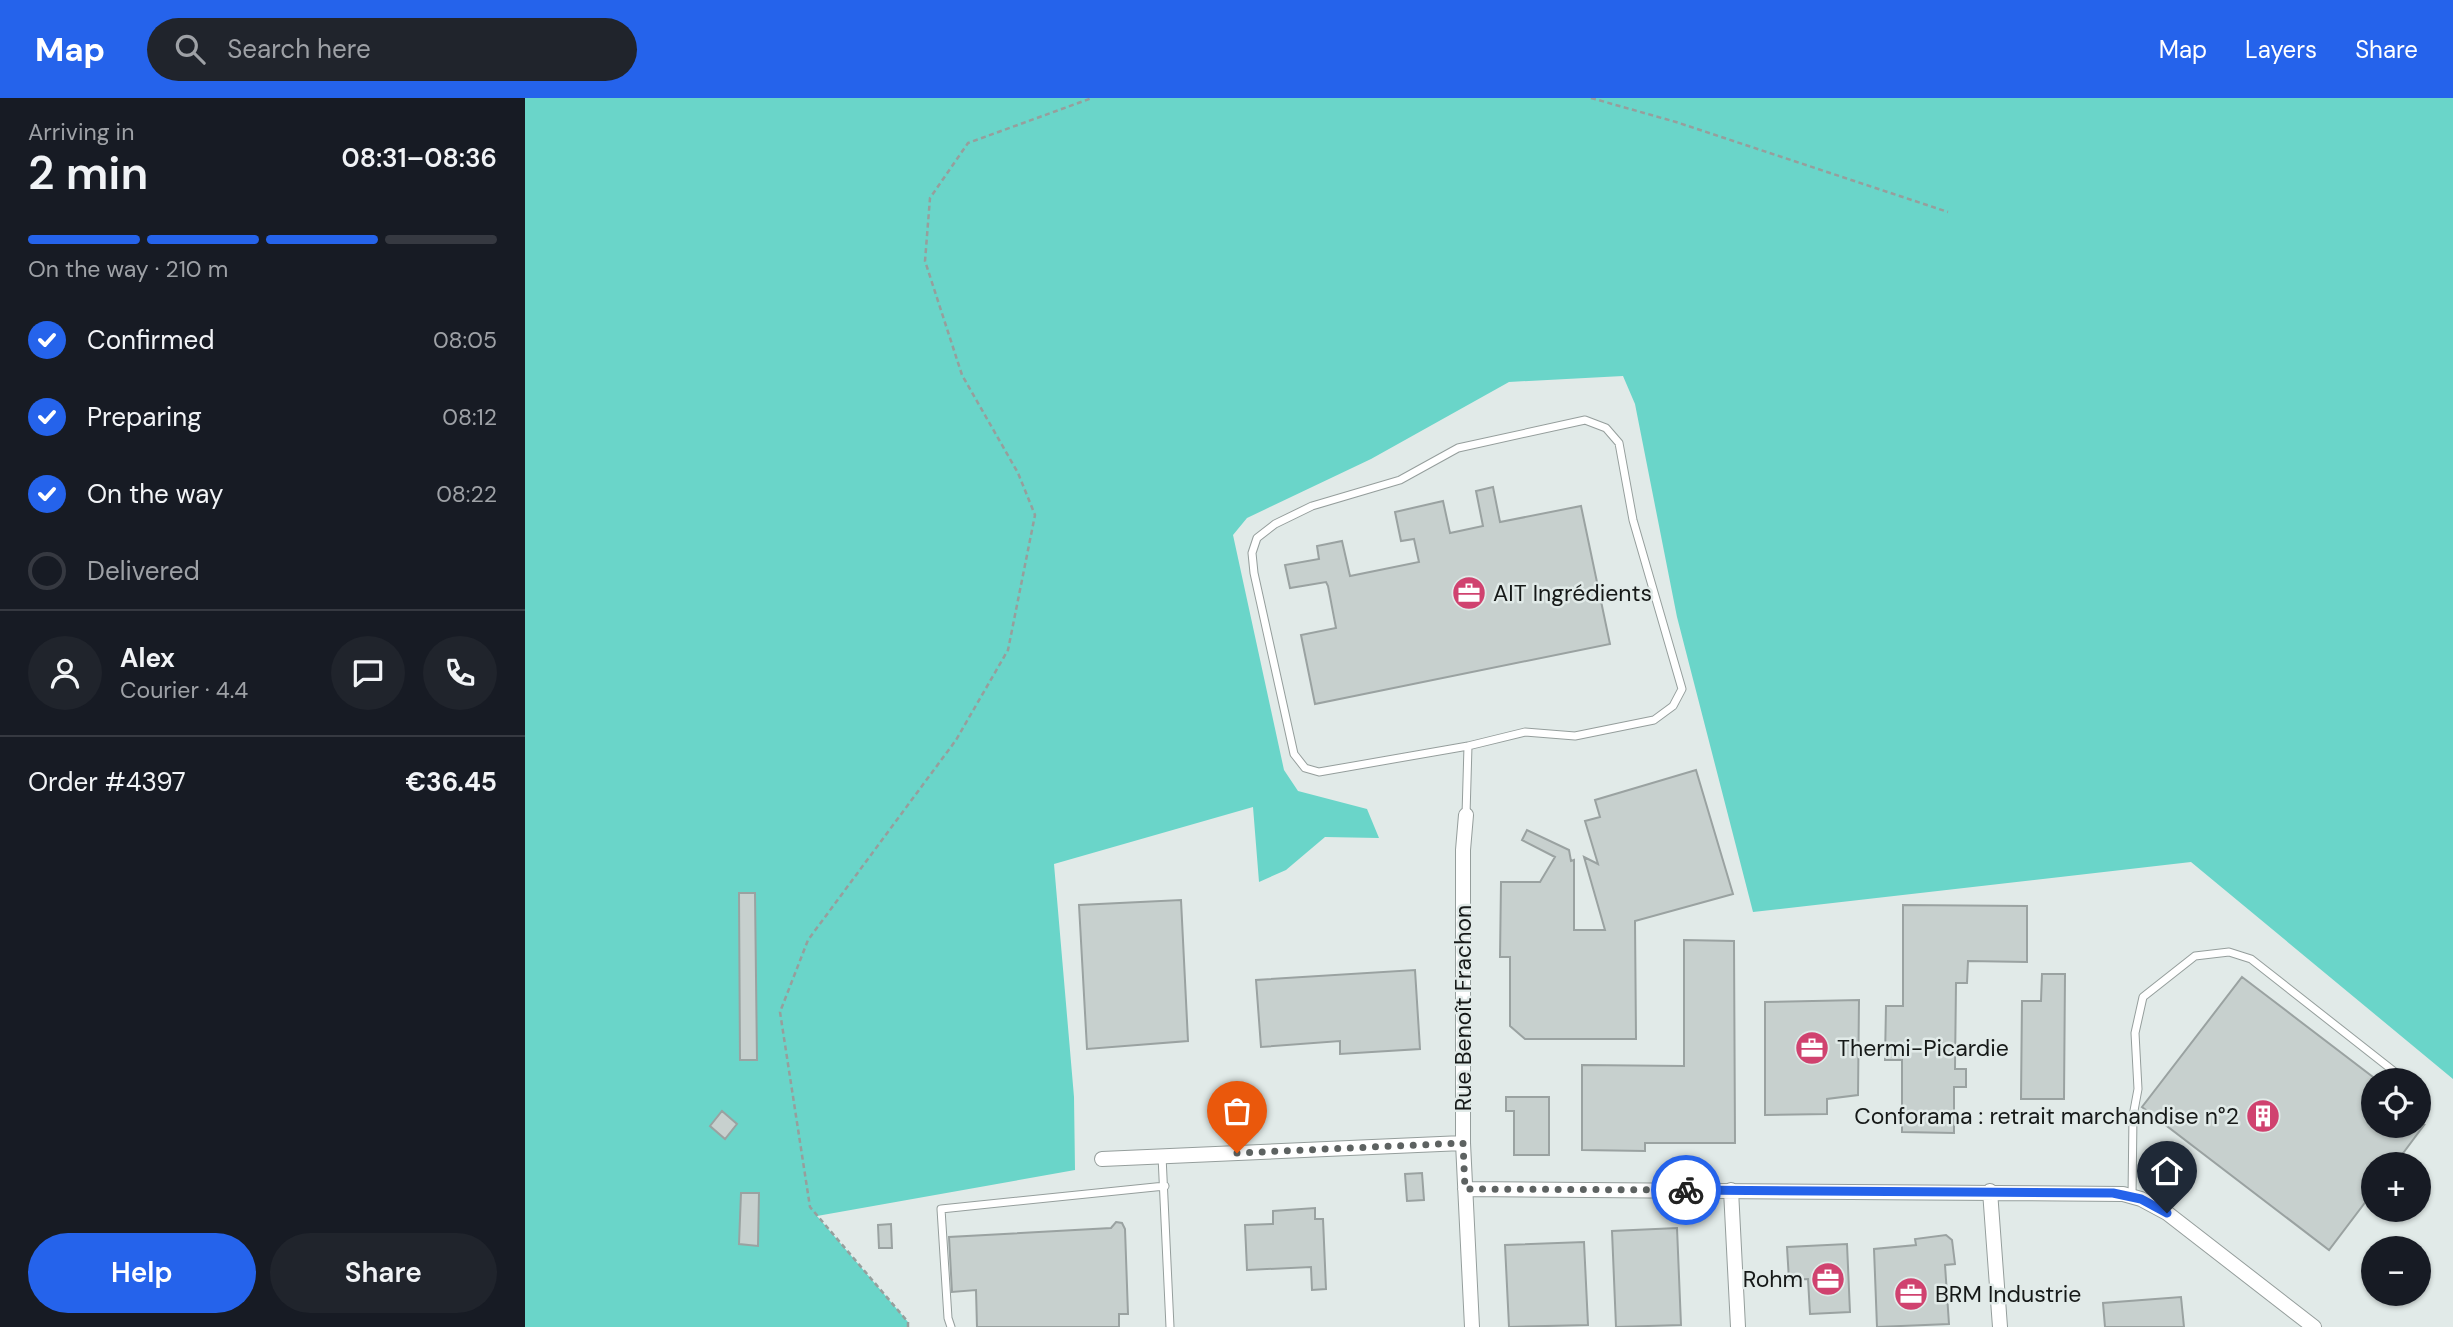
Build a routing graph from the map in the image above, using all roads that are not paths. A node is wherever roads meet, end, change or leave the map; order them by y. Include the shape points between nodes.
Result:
1 (1468, 746) junction
2 (1466, 815) joint
3 (2390, 1068) edge
4 (1463, 1143) junction
5 (1162, 1156) junction
6 (1102, 1159) dead end
7 (1165, 1186) junction
8 (1465, 1189) junction
9 (1731, 1191) junction
10 (1990, 1191) junction
11 (2132, 1196) junction
12 (951, 1327) edge
13 (1170, 1327) edge
14 (1472, 1327) edge
15 (1738, 1327) edge
16 (2000, 1327) edge
17 (2314, 1327) edge

1 - 1 lane via 1319,772 1305,768 1294,754 1254,573 1252,553 1257,538 1312,506 1400,481 1458,447 1585,420 1606,428 1619,443 1633,520 1682,689 1673,706 1654,720 1575,737 1525,732
1 - 2 lane
2 - 4 street, Rue Benoît Frachon
3 - 11 lane via 2251,959 2229,952 2195,956 2143,997 2136,1033
4 - 5 street
4 - 8 street, Rue Benoît Frachon
5 - 6 street
5 - 7 lane
7 - 12 lane via 941,1209
7 - 13 lane
8 - 9 street
8 - 14 street, Rue Benoît Frachon
9 - 10 street
9 - 15 street
10 - 11 street
10 - 16 street
11 - 17 street via 2167,1213

